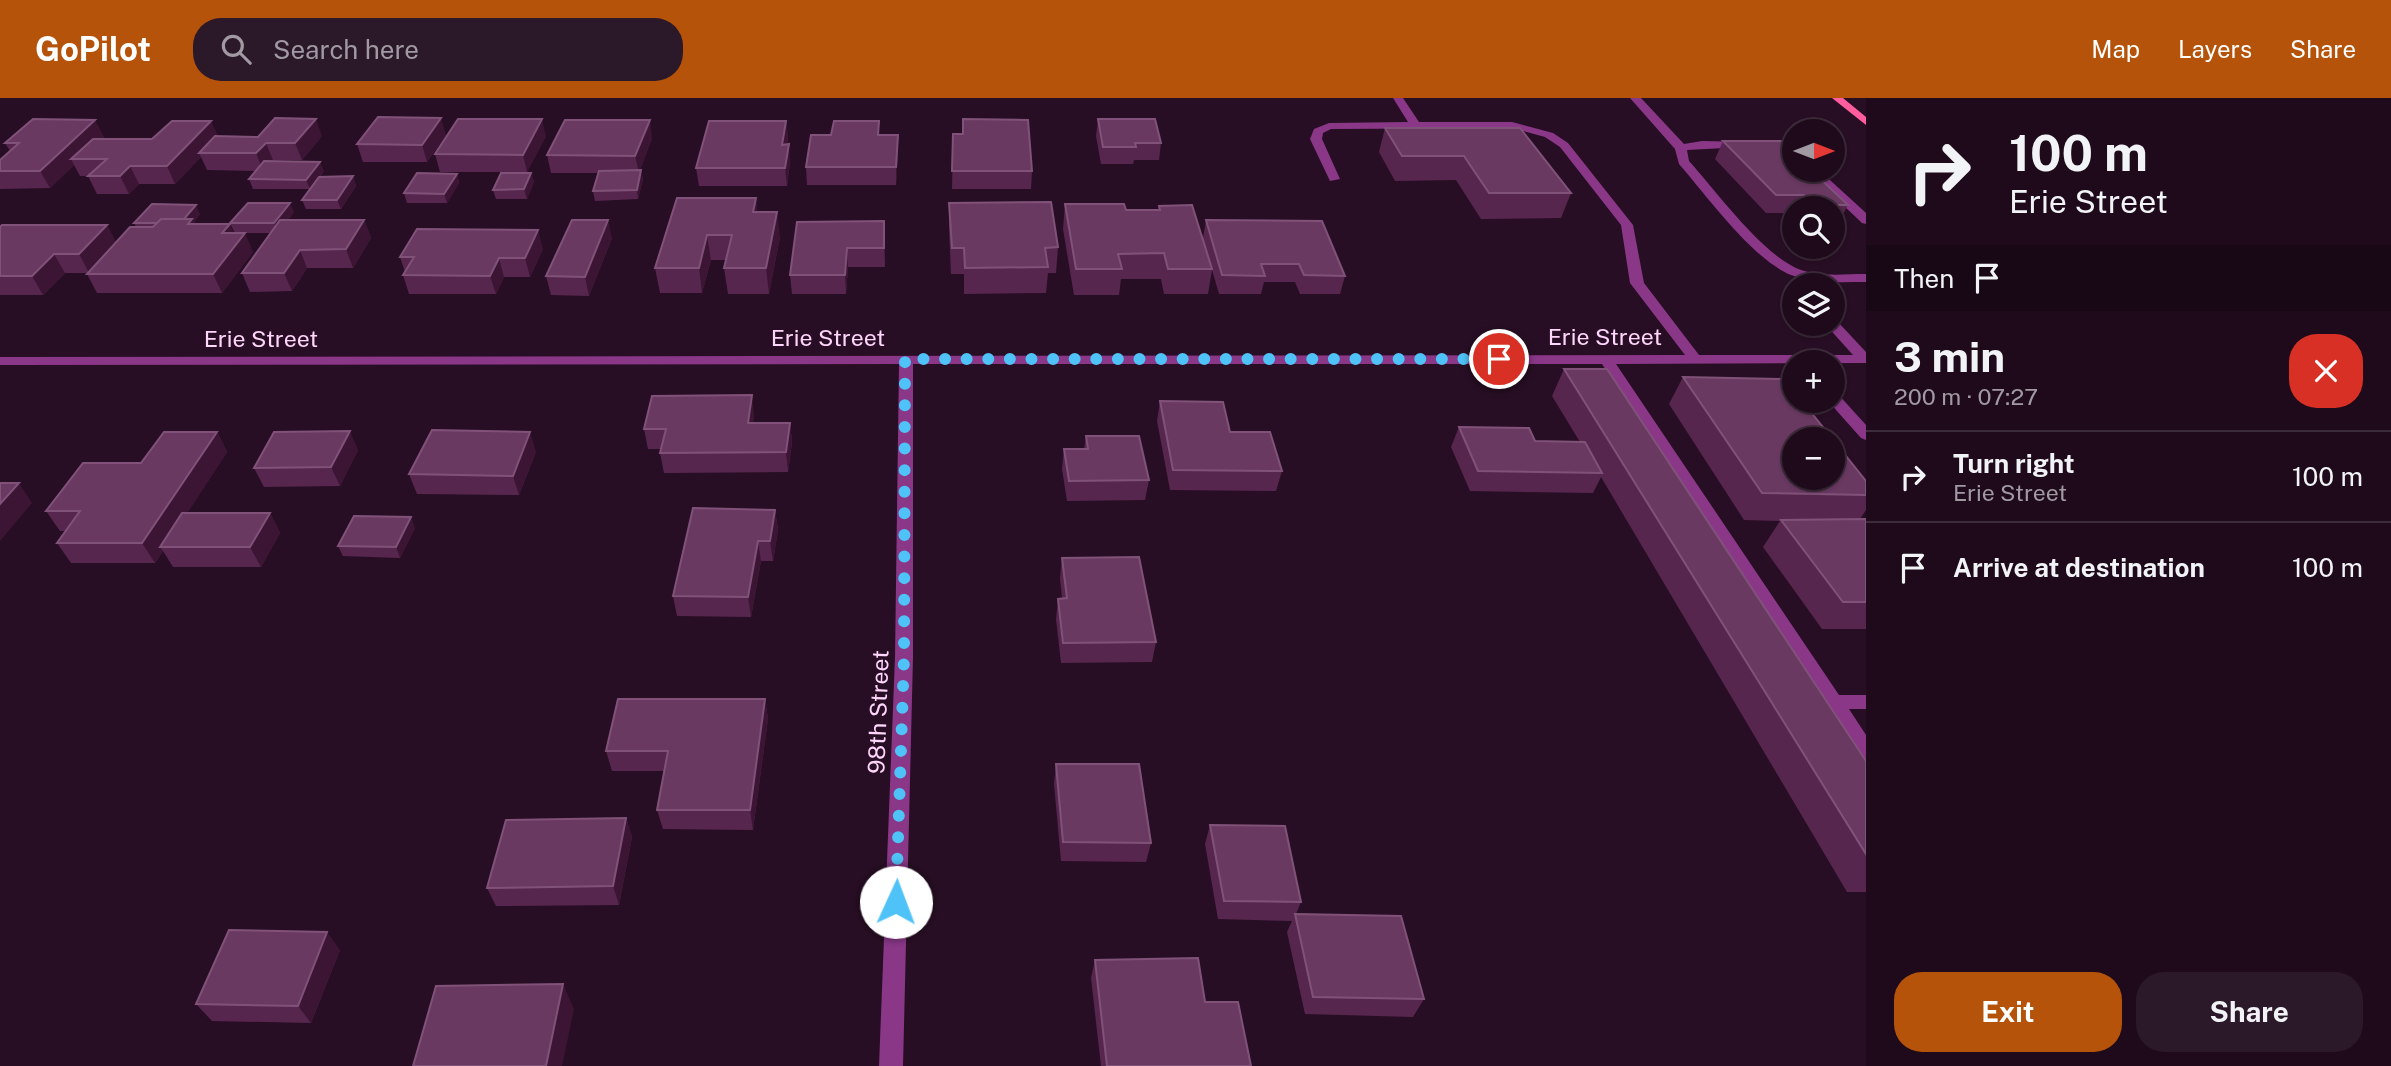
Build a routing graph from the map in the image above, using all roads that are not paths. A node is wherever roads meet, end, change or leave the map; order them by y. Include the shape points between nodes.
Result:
1 (1398, 98) edge
2 (1635, 98) edge
3 (1837, 98) edge
4 (1866, 122) edge
5 (1415, 125) junction
6 (1754, 144) edge
7 (1681, 148) junction
8 (1334, 179) dead end
9 (1825, 182) edge
10 (1866, 220) edge
11 (1770, 257) junction
12 (1785, 273) edge
13 (1866, 278) edge
14 (1843, 336) edge
15 (905, 359) junction
16 (1606, 359) junction
17 (1695, 359) junction
18 (1845, 359) edge
19 (1865, 359) edge
20 (1782, 360) edge
21 (0, 361) edge
22 (1845, 411) edge
23 (1866, 435) edge
24 (1833, 702) junction
25 (1866, 702) edge
26 (1866, 751) edge
27 (891, 1066) edge

1 - 5 street
2 - 7 street
3 - 4 main road
5 - 8 street via 1350,124 1318,131 1316,139
5 - 17 street via 1512,125 1540,132 1564,145 1627,225 1637,283
6 - 7 street
7 - 11 street via 1683,162
9 - 10 street
11 - 12 street
11 - 13 street via 1794,272 1822,278
14 - 19 street
15 - 16 street, Erie Street
15 - 21 street, Erie Street
15 - 27 street, 98th Street via 904,657
16 - 17 street, Erie Street
16 - 24 street
17 - 20 street, Erie Street
18 - 19 street, Erie Street
22 - 23 street
24 - 25 street
24 - 26 street

